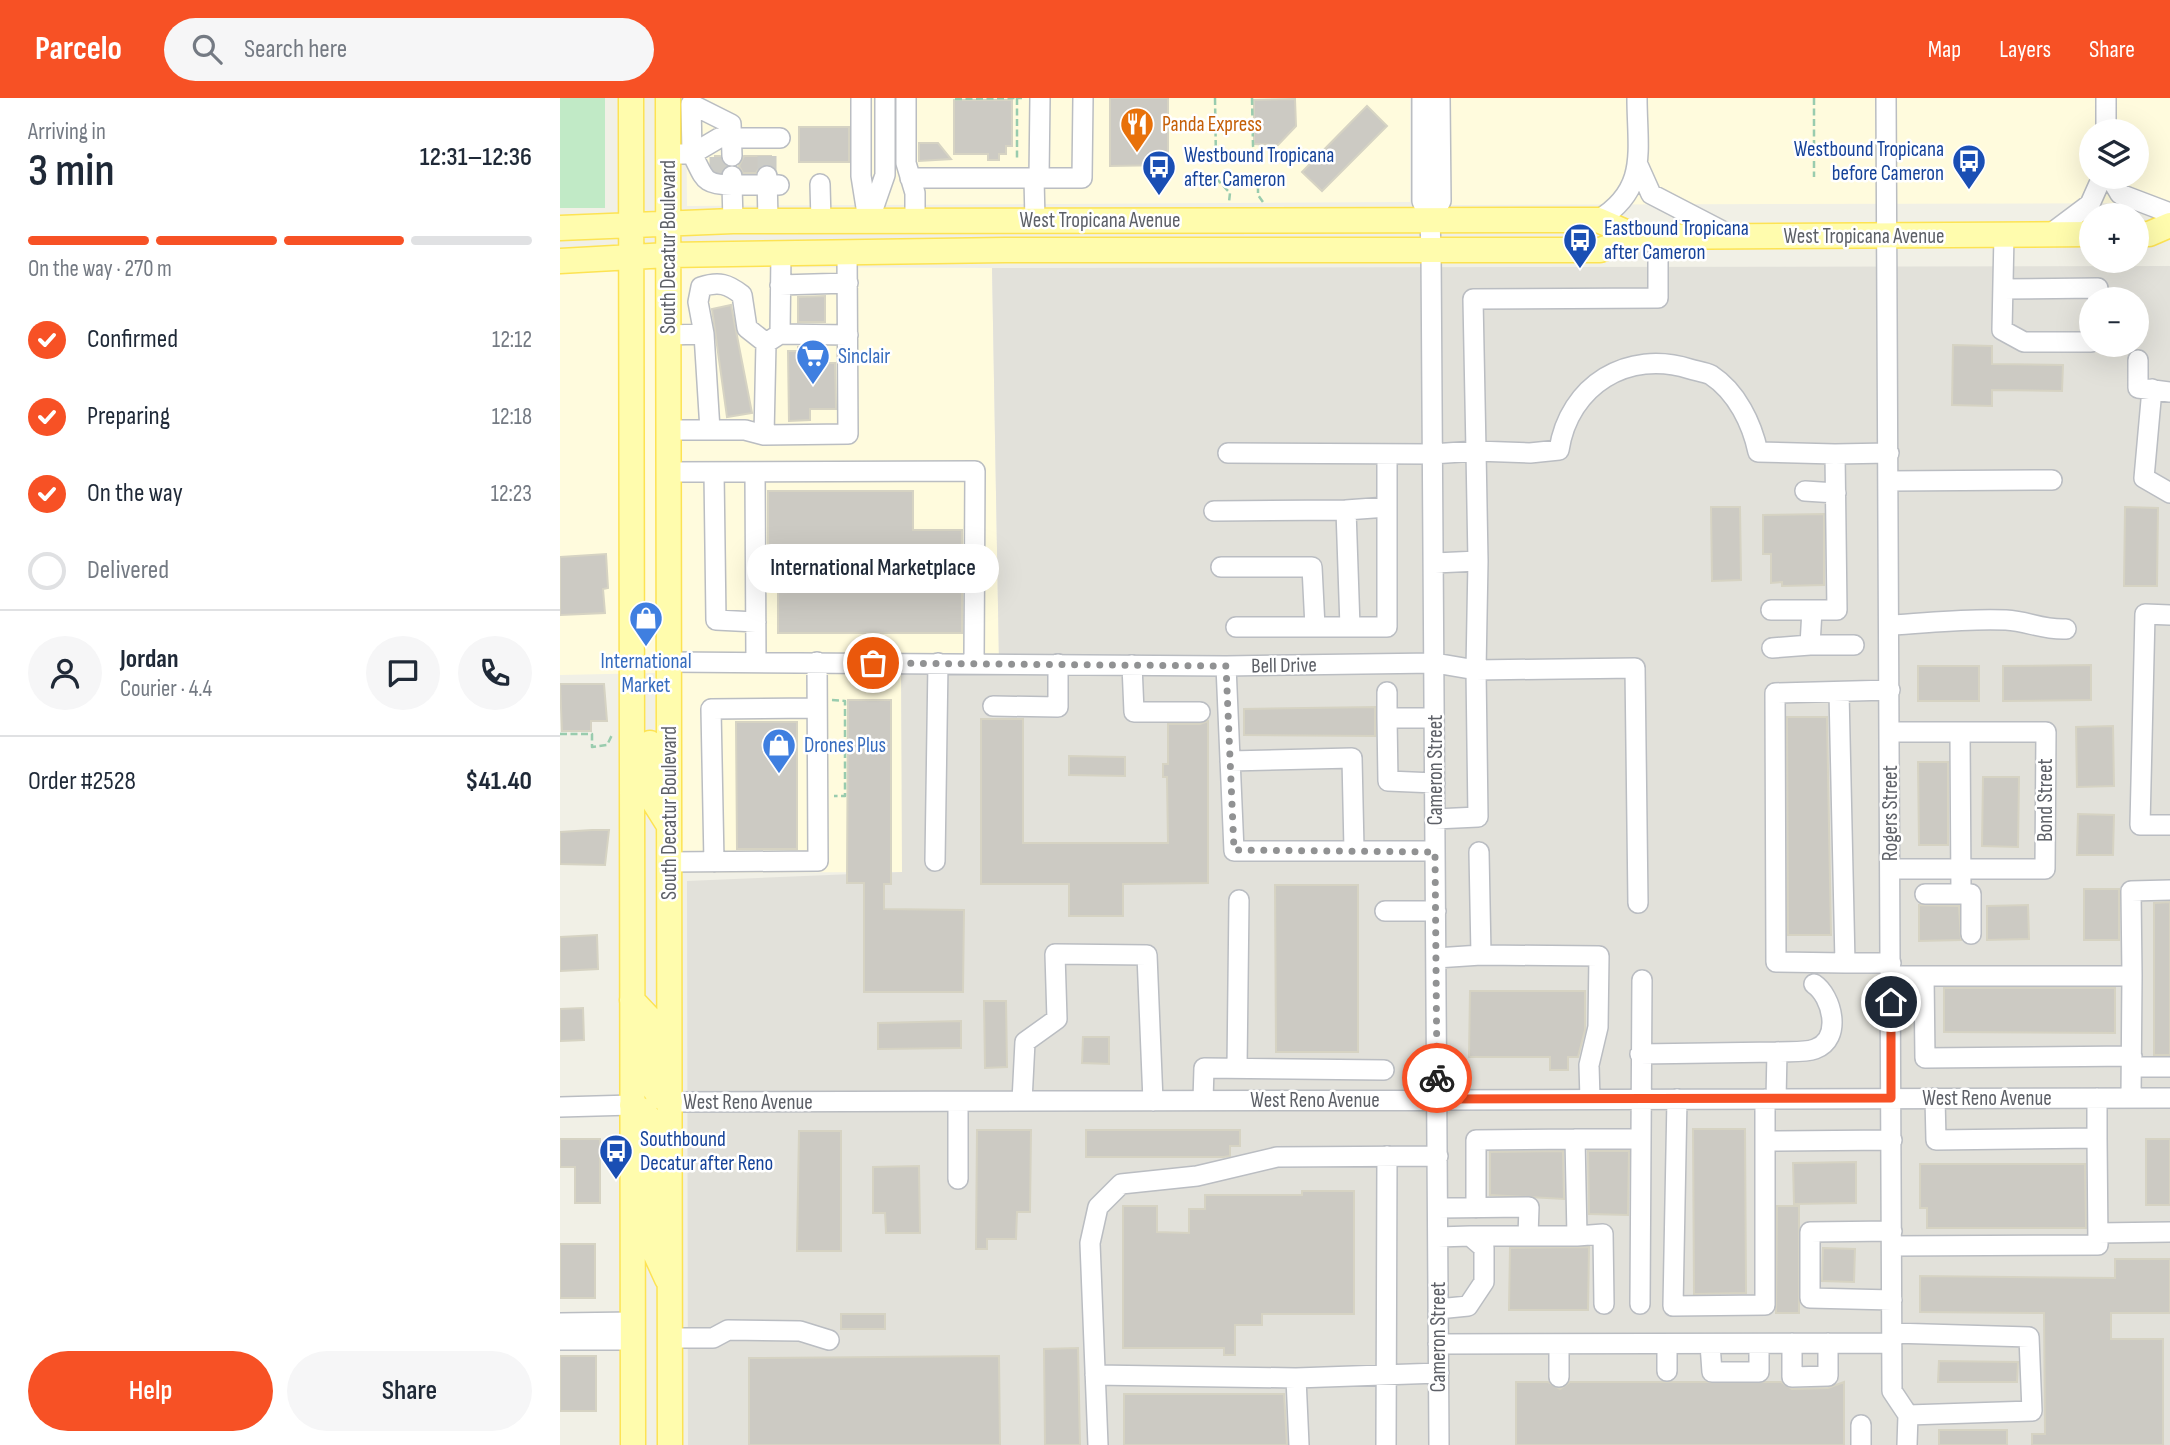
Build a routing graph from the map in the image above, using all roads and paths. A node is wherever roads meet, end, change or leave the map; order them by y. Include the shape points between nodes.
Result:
1 (631, 98) edge
2 (668, 98) edge
3 (861, 98) edge
4 (885, 98) edge
5 (906, 98) edge
6 (1017, 98) edge
7 (1040, 98) edge
8 (1083, 98) edge
9 (1216, 98) edge
10 (1252, 98) edge
11 (1422, 98) edge
12 (1440, 98) edge
13 (1637, 98) edge
14 (1814, 98) edge
15 (1886, 98) edge
16 (2106, 98) edge
17 (955, 99) edge
18 (2106, 119) edge
19 (680, 154) junction
20 (1257, 158) dead end
21 (1216, 162) dead end
22 (725, 163) junction
23 (764, 163) junction
24 (1637, 164) junction
25 (1814, 177) dead end
26 (911, 178) junction
27 (1030, 178) junction
28 (1216, 178) dead end
29 (820, 184) dead end
30 (1258, 186) dead end
31 (2097, 189) edge
32 (2117, 189) edge
33 (1265, 204) dead end
34 (1228, 205) dead end
35 (2170, 213) edge
36 (768, 220) junction
37 (1430, 220) junction
38 (1598, 220) junction
39 (733, 221) junction
40 (821, 221) junction
41 (869, 221) junction
42 (915, 221) junction
43 (1035, 221) junction
44 (668, 222) junction
45 (631, 223) junction
46 (560, 228) edge
47 (2050, 234) junction
48 (2079, 234) edge
49 (1887, 235) junction
50 (2004, 235) junction
51 (1733, 236) junction
52 (1648, 237) junction
53 (1431, 251) junction
54 (847, 252) junction
55 (877, 252) junction
56 (781, 254) junction
57 (668, 255) junction
58 (631, 256) junction
59 (560, 261) edge
60 (848, 284) junction
61 (780, 285) junction
62 (2079, 288) edge
63 (2003, 289) junction
64 (704, 334) junction
65 (668, 335) junction
66 (848, 335) junction
67 (773, 339) junction
68 (2079, 342) edge
69 (2138, 360) dead end
70 (2161, 391) edge
71 (667, 430) junction
72 (710, 430) junction
73 (764, 435) junction
74 (1476, 451) junction
75 (1228, 453) dead end
76 (1889, 453) junction
77 (1387, 454) junction
78 (1432, 454) junction
79 (1835, 454) junction
80 (667, 472) junction
81 (714, 472) junction
82 (755, 472) junction
83 (2052, 480) dead end
84 (1889, 481) junction
85 (1804, 491) dead end
86 (1836, 493) junction
87 (2170, 493) edge
88 (1387, 507) junction
89 (1346, 510) junction
90 (1214, 511) dead end
91 (632, 541) junction
92 (1478, 561) junction
93 (1434, 563) junction
94 (1221, 567) dead end
95 (1771, 610) dead end
96 (1812, 610) junction
97 (2170, 615) edge
98 (756, 622) junction
99 (1891, 625) junction
100 (1236, 627) dead end
101 (1315, 627) junction
102 (1350, 627) junction
103 (2066, 629) dead end
104 (1810, 645) junction
105 (1854, 645) dead end
106 (1772, 648) dead end
107 (633, 660) junction
108 (756, 661) junction
109 (671, 662) junction
110 (817, 662) junction
111 (938, 663) junction
112 (974, 663) junction
113 (1435, 663) junction
114 (1058, 664) junction
115 (1132, 665) junction
116 (1226, 666) junction
117 (1476, 670) junction
118 (1890, 690) junction
119 (1387, 692) dead end
120 (1839, 692) junction
121 (831, 694) dead end
122 (993, 706) dead end
123 (817, 708) junction
124 (1200, 712) dead end
125 (1387, 718) junction
126 (1434, 718) junction
127 (1890, 732) junction
128 (1960, 732) junction
129 (560, 734) edge
130 (612, 735) dead end
131 (1230, 761) junction
132 (1435, 783) junction
133 (818, 796) junction
134 (1435, 819) junction
135 (2170, 825) edge
136 (668, 826) junction
137 (1354, 849) junction
138 (1435, 852) junction
139 (1479, 852) dead end
140 (935, 861) dead end
141 (668, 862) junction
142 (714, 862) junction
143 (1891, 869) junction
144 (1961, 869) junction
145 (2170, 890) edge
146 (1961, 893) junction
147 (1925, 894) dead end
148 (1239, 900) dead end
149 (1638, 903) dead end
150 (1385, 911) dead end
151 (1436, 911) junction
152 (1971, 934) dead end
153 (1481, 955) junction
154 (1436, 958) junction
155 (1845, 963) junction
156 (1891, 970) junction
157 (1924, 976) junction
158 (2132, 976) junction
159 (1642, 980) dead end
160 (1814, 984) dead end
161 (632, 1000) junction
162 (1777, 1052) junction
163 (1640, 1054) junction
164 (2132, 1062) junction
165 (2170, 1067) edge
166 (1237, 1068) junction
167 (1360, 1069) junction
168 (1384, 1070) dead end
169 (1891, 1098) junction
170 (1935, 1098) junction
171 (2097, 1098) junction
172 (2132, 1098) junction
173 (2170, 1098) edge
174 (1438, 1099) junction
175 (1590, 1099) junction
176 (1639, 1099) junction
177 (1677, 1099) junction
178 (1770, 1099) junction
179 (1203, 1100) junction
180 (1359, 1100) junction
181 (958, 1101) junction
182 (1022, 1101) junction
183 (1153, 1101) junction
184 (670, 1102) junction
185 (632, 1105) junction
186 (560, 1107) edge
187 (2097, 1138) junction
188 (1575, 1139) junction
189 (1639, 1139) junction
190 (1892, 1140) junction
191 (1765, 1142) junction
192 (1387, 1156) junction
193 (1438, 1156) junction
194 (958, 1179) dead end
195 (1438, 1208) junction
196 (1476, 1208) junction
197 (2170, 1232) edge
198 (2098, 1233) junction
199 (1470, 1236) junction
200 (1528, 1236) junction
201 (1577, 1236) junction
202 (1438, 1237) junction
203 (1892, 1238) junction
204 (670, 1286) junction
205 (1892, 1300) junction
206 (1604, 1304) dead end
207 (1640, 1304) dead end
208 (1438, 1309) junction
209 (560, 1323) edge
210 (581, 1331) junction
211 (632, 1331) junction
212 (670, 1338) junction
213 (1892, 1338) junction
214 (560, 1340) edge
215 (829, 1340) dead end
216 (1792, 1343) junction
217 (1828, 1343) junction
218 (1559, 1344) junction
219 (1667, 1344) junction
220 (1710, 1344) junction
221 (1759, 1344) junction
222 (1438, 1345) junction
223 (1667, 1371) dead end
224 (1439, 1373) junction
225 (1095, 1375) junction
226 (1386, 1375) junction
227 (1559, 1377) dead end
228 (1296, 1378) junction
229 (1908, 1415) junction
230 (633, 1445) edge
231 (670, 1445) edge
232 (1098, 1445) edge
233 (1299, 1445) edge
234 (1386, 1445) edge
235 (1439, 1445) edge
236 (1907, 1445) edge

1 - 45 main road, South Decatur Boulevard
2 - 19 main road, South Decatur Boulevard
3 - 41 street via 860,176
4 - 41 street via 885,175
5 - 26 street via 906,163
6 - 7 path
6 - 17 path
6 - 27 path
7 - 27 street
8 - 27 street via 1082,178
9 - 21 path
10 - 20 path
11 - 37 street, Cameron Street via 1422,201
12 - 37 street, Cameron Street via 1441,201
13 - 24 street
14 - 25 path
15 - 49 street, Rogers Street
16 - 18 street
19 - 22 street
19 - 22 street via 705,180
19 - 22 street via 691,104 731,124
19 - 44 main road, South Decatur Boulevard
22 - 23 street
22 - 23 street
22 - 39 street
23 - 36 street
24 - 38 street via 1626,198
24 - 51 street via 1651,194
26 - 27 street
26 - 42 street
27 - 43 street
28 - 34 path via 1230,193
29 - 40 street
30 - 33 path
31 - 47 street via 2090,204
32 - 35 street
36 - 39 main road, West Tropicana Avenue
36 - 40 main road, West Tropicana Avenue
37 - 38 main road, West Tropicana Avenue
37 - 43 main road, West Tropicana Avenue
37 - 53 street, Cameron Street
38 - 52 main road, West Tropicana Avenue
39 - 44 main road, West Tropicana Avenue
40 - 41 main road, West Tropicana Avenue
41 - 42 main road, West Tropicana Avenue
42 - 43 main road, West Tropicana Avenue
43 - 55 main road via 1017,235 915,237
44 - 45 main road, West Tropicana Avenue
44 - 57 main road, South Decatur Boulevard
45 - 46 main road, West Tropicana Avenue
45 - 58 main road, South Decatur Boulevard
47 - 48 main road, West Tropicana Avenue
47 - 50 main road, West Tropicana Avenue
49 - 50 main road, West Tropicana Avenue
49 - 51 main road, West Tropicana Avenue
49 - 76 street, Rogers Street
50 - 63 street
51 - 52 main road, West Tropicana Avenue
52 - 53 main road, West Tropicana Avenue via 1600,250
52 - 74 street via 1658,298 1473,299
53 - 55 main road, West Tropicana Avenue
53 - 78 street, Cameron Street
54 - 55 main road, West Tropicana Avenue
54 - 56 main road, West Tropicana Avenue
54 - 60 street
56 - 57 main road, West Tropicana Avenue
56 - 61 street
57 - 58 main road, West Tropicana Avenue
57 - 65 main road, South Decatur Boulevard
58 - 59 main road, West Tropicana Avenue
58 - 91 main road, South Decatur Boulevard
60 - 61 street
60 - 66 street
61 - 67 street
62 - 63 street
63 - 68 street via 2002,330 2024,342
64 - 65 street
64 - 67 street via 698,302 701,287 729,284 742,295 747,328
64 - 72 street
65 - 71 main road, South Decatur Boulevard
66 - 67 street
66 - 73 street via 848,434
67 - 73 street
69 - 70 street via 2138,388
70 - 87 street via 2144,478
71 - 72 street
71 - 80 main road, South Decatur Boulevard
72 - 73 street
74 - 78 street
74 - 79 street via 1559,450 1575,406 1602,378 1636,363 1670,362 1711,375 1752,426 1758,452
74 - 92 street
75 - 77 street
76 - 79 street
76 - 84 street, Rogers Street
77 - 78 street
77 - 88 street
78 - 93 street, Cameron Street
79 - 86 street
80 - 81 street
80 - 109 main road, South Decatur Boulevard
81 - 82 street
81 - 98 street via 716,620
82 - 98 street
82 - 112 street via 975,471
83 - 84 street
84 - 99 street, Rogers Street
85 - 86 street
86 - 96 street via 1838,610
88 - 89 street
88 - 102 street via 1387,627
89 - 90 street
89 - 102 street
91 - 107 main road, South Decatur Boulevard
91 - 109 main road via 643,566 650,645
92 - 93 street
92 - 117 street
93 - 113 street, Cameron Street
94 - 101 street via 1312,567
95 - 96 street
96 - 104 street
97 - 135 street via 2145,614 2140,825
98 - 108 street
99 - 103 street via 1977,618
99 - 118 street, Rogers Street
100 - 101 street
101 - 102 street
104 - 105 street
104 - 106 street
107 - 136 main road via 648,683 651,797
107 - 161 main road, South Decatur Boulevard
108 - 109 street, Bell Drive
108 - 110 street, Bell Drive
109 - 136 main road, South Decatur Boulevard
110 - 111 street, Bell Drive
110 - 123 street
111 - 112 street, Bell Drive
111 - 140 street
112 - 114 street, Bell Drive
113 - 116 street, Bell Drive
113 - 117 street, Bell Drive
113 - 126 street, Cameron Street
114 - 115 street, Bell Drive
114 - 122 street via 1058,707
115 - 116 street, Bell Drive
115 - 124 street via 1134,712
116 - 131 street
117 - 134 street via 1478,817
117 - 149 street, Bell Drive via 1635,668
118 - 120 street
118 - 127 street, Rogers Street
119 - 125 street
120 - 155 street
120 - 155 street via 1775,694 1776,962
121 - 133 path via 831,700 845,701 845,796
123 - 133 street
123 - 142 street via 711,709
125 - 126 street
125 - 132 street via 1388,781
126 - 132 street, Cameron Street
127 - 128 street, Bond Street
127 - 143 street, Rogers Street
128 - 144 street
128 - 144 street, Bond Street via 2046,732 2045,869
129 - 130 path via 592,734 592,747 607,745
131 - 137 street via 1234,850
131 - 137 street via 1352,758
132 - 134 street, Cameron Street
133 - 142 street via 818,861
134 - 138 street, Cameron Street
136 - 141 main road, South Decatur Boulevard
137 - 138 street
138 - 151 street, Cameron Street
139 - 153 street
141 - 142 street
141 - 184 main road, South Decatur Boulevard
143 - 144 street, Bond Street
143 - 156 street, Rogers Street
144 - 146 street
145 - 158 street via 2132,891
146 - 147 street
146 - 152 street via 1971,894
148 - 166 street
150 - 151 street
151 - 154 street, Cameron Street
153 - 154 street
153 - 175 street via 1598,956 1598,1027 1589,1065
154 - 174 street, Cameron Street
155 - 156 street
156 - 157 street
156 - 169 street, Rogers Street
157 - 158 street
157 - 164 street via 1925,1058
158 - 164 street
159 - 163 street
160 - 162 street via 1825,992 1832,1012 1829,1037 1817,1049
161 - 184 main road via 649,1018 654,1088
161 - 185 main road, South Decatur Boulevard
162 - 163 street
162 - 178 street
163 - 176 street
164 - 165 street
164 - 172 street
166 - 167 street
166 - 179 street via 1204,1068
167 - 168 street
167 - 180 street
169 - 170 street, West Reno Avenue
169 - 178 street, West Reno Avenue
169 - 190 street, Rogers Street
170 - 171 street, West Reno Avenue
170 - 187 street via 1936,1140
171 - 172 street, West Reno Avenue
171 - 187 street
172 - 173 street, West Reno Avenue
174 - 175 street, West Reno Avenue
174 - 180 street, West Reno Avenue
174 - 193 street, Cameron Street
175 - 176 street, West Reno Avenue
176 - 177 street, West Reno Avenue
176 - 189 street
177 - 178 street, West Reno Avenue
177 - 191 street via 1673,1306 1765,1305
178 - 191 street
179 - 180 street, West Reno Avenue
179 - 183 street, West Reno Avenue
181 - 182 street, West Reno Avenue
181 - 184 street, West Reno Avenue
181 - 194 street
182 - 183 street, West Reno Avenue
182 - 183 street via 1025,1042 1057,1019 1055,954 1147,955
184 - 204 main road, South Decatur Boulevard
185 - 186 street
185 - 204 main road via 649,1120 651,1244
185 - 211 main road, South Decatur Boulevard
187 - 198 street
188 - 189 street
188 - 196 street via 1476,1140
188 - 201 street
189 - 207 street
190 - 191 street
190 - 203 street, Rogers Street
192 - 193 street
192 - 225 street via 1277,1157 1197,1176 1121,1184 1098,1207 1090,1243
192 - 226 street
193 - 195 street, Cameron Street
195 - 196 street
195 - 202 street, Cameron Street
196 - 200 street via 1529,1207
197 - 198 street
198 - 203 street via 2098,1245
199 - 200 street
199 - 202 street
199 - 208 street via 1484,1248 1484,1282 1468,1306
200 - 201 street
201 - 206 street via 1603,1234
202 - 208 street, Cameron Street
203 - 205 street, Rogers Street
203 - 205 street via 1810,1232 1810,1298
204 - 212 main road, South Decatur Boulevard
205 - 213 street, Rogers Street
208 - 222 street, Cameron Street
209 - 210 street
210 - 211 street
210 - 214 street
211 - 230 main road, South Decatur Boulevard
212 - 215 street via 713,1338 728,1330 788,1331
212 - 231 main road, South Decatur Boulevard
213 - 217 street
213 - 229 street, Rogers Street via 1892,1391
213 - 229 street via 2029,1337 2032,1412
216 - 217 street
216 - 217 street via 1792,1377 1828,1376
216 - 221 street
218 - 219 street
218 - 222 street
218 - 227 street
219 - 220 street
219 - 223 street
220 - 221 street
220 - 221 street via 1712,1372 1759,1372
222 - 224 street, Cameron Street
224 - 226 street
224 - 235 street, Cameron Street
225 - 228 street
225 - 232 street
226 - 228 street
226 - 234 street
228 - 233 street
229 - 236 street

